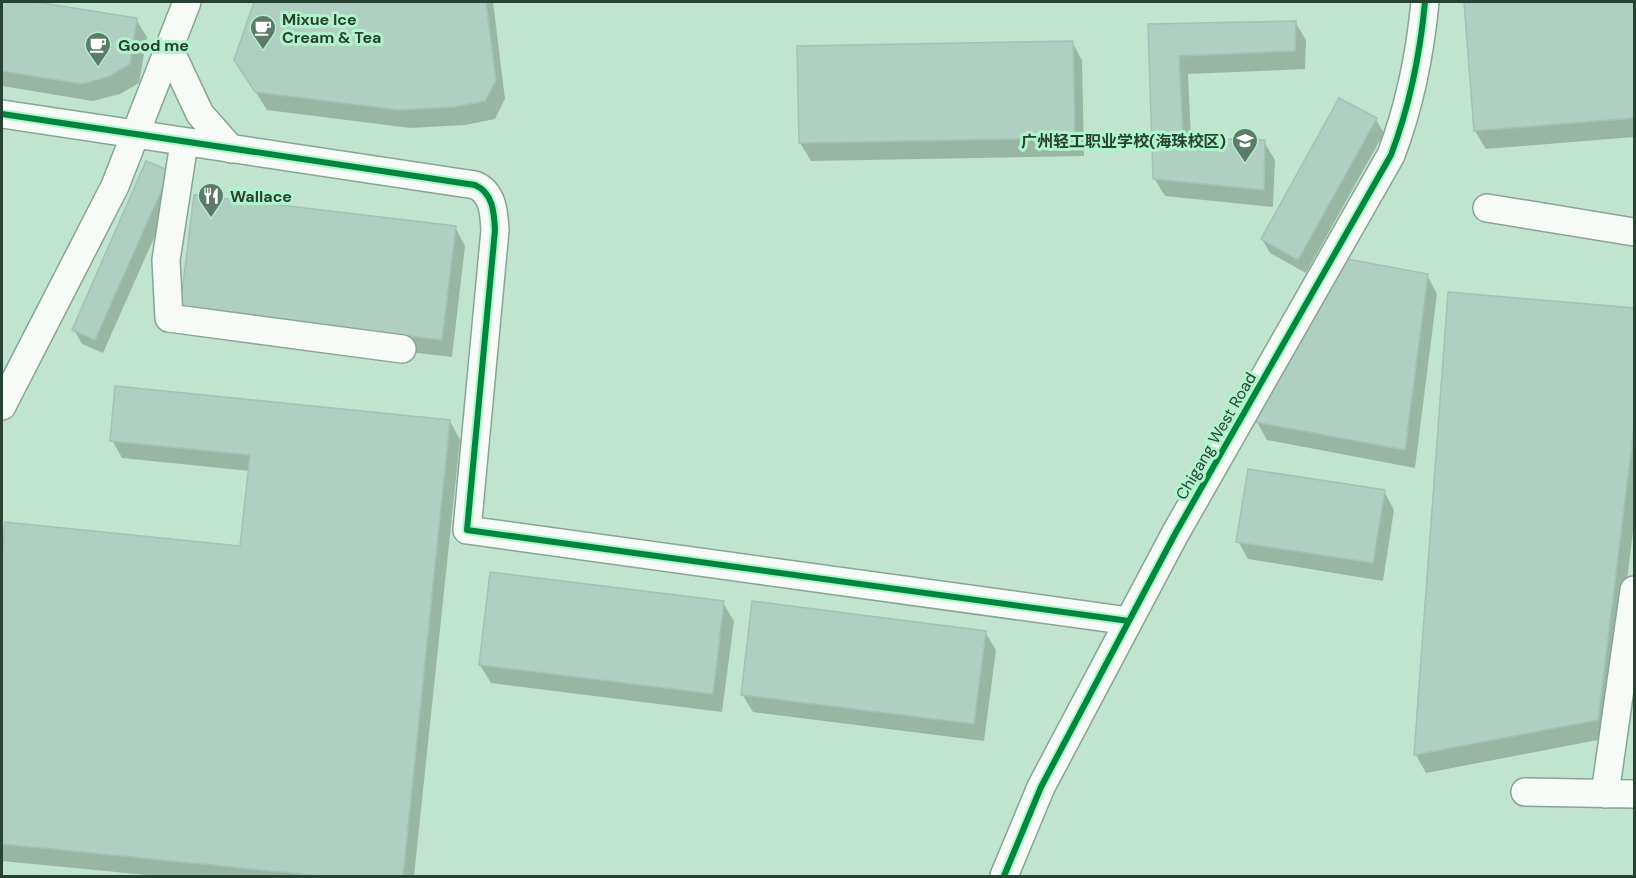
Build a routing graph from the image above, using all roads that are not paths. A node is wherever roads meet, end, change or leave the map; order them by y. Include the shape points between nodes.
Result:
1 (187, 2) edge
2 (1425, 2) edge
3 (169, 48) junction
4 (2, 114) edge
5 (137, 136) junction
6 (184, 143) junction
7 (231, 149) junction
8 (1487, 208) dead end
9 (1635, 232) edge
10 (402, 349) dead end
11 (2, 406) edge
12 (1634, 599) edge
13 (1129, 621) junction
14 (1525, 792) dead end
15 (1605, 794) junction
16 (1635, 794) edge
17 (1004, 876) edge

1 - 3 street
2 - 13 street, Chigang West Road via 1407,114 1391,155
3 - 5 street
3 - 7 street via 200,114
4 - 5 street
5 - 6 street
5 - 11 street
6 - 7 street
6 - 10 street via 166,260 169,318
7 - 13 street via 475,185 491,200 495,230 467,530
8 - 9 street
12 - 15 street
13 - 17 street, Chigang West Road via 1041,788
14 - 15 street
15 - 16 street

